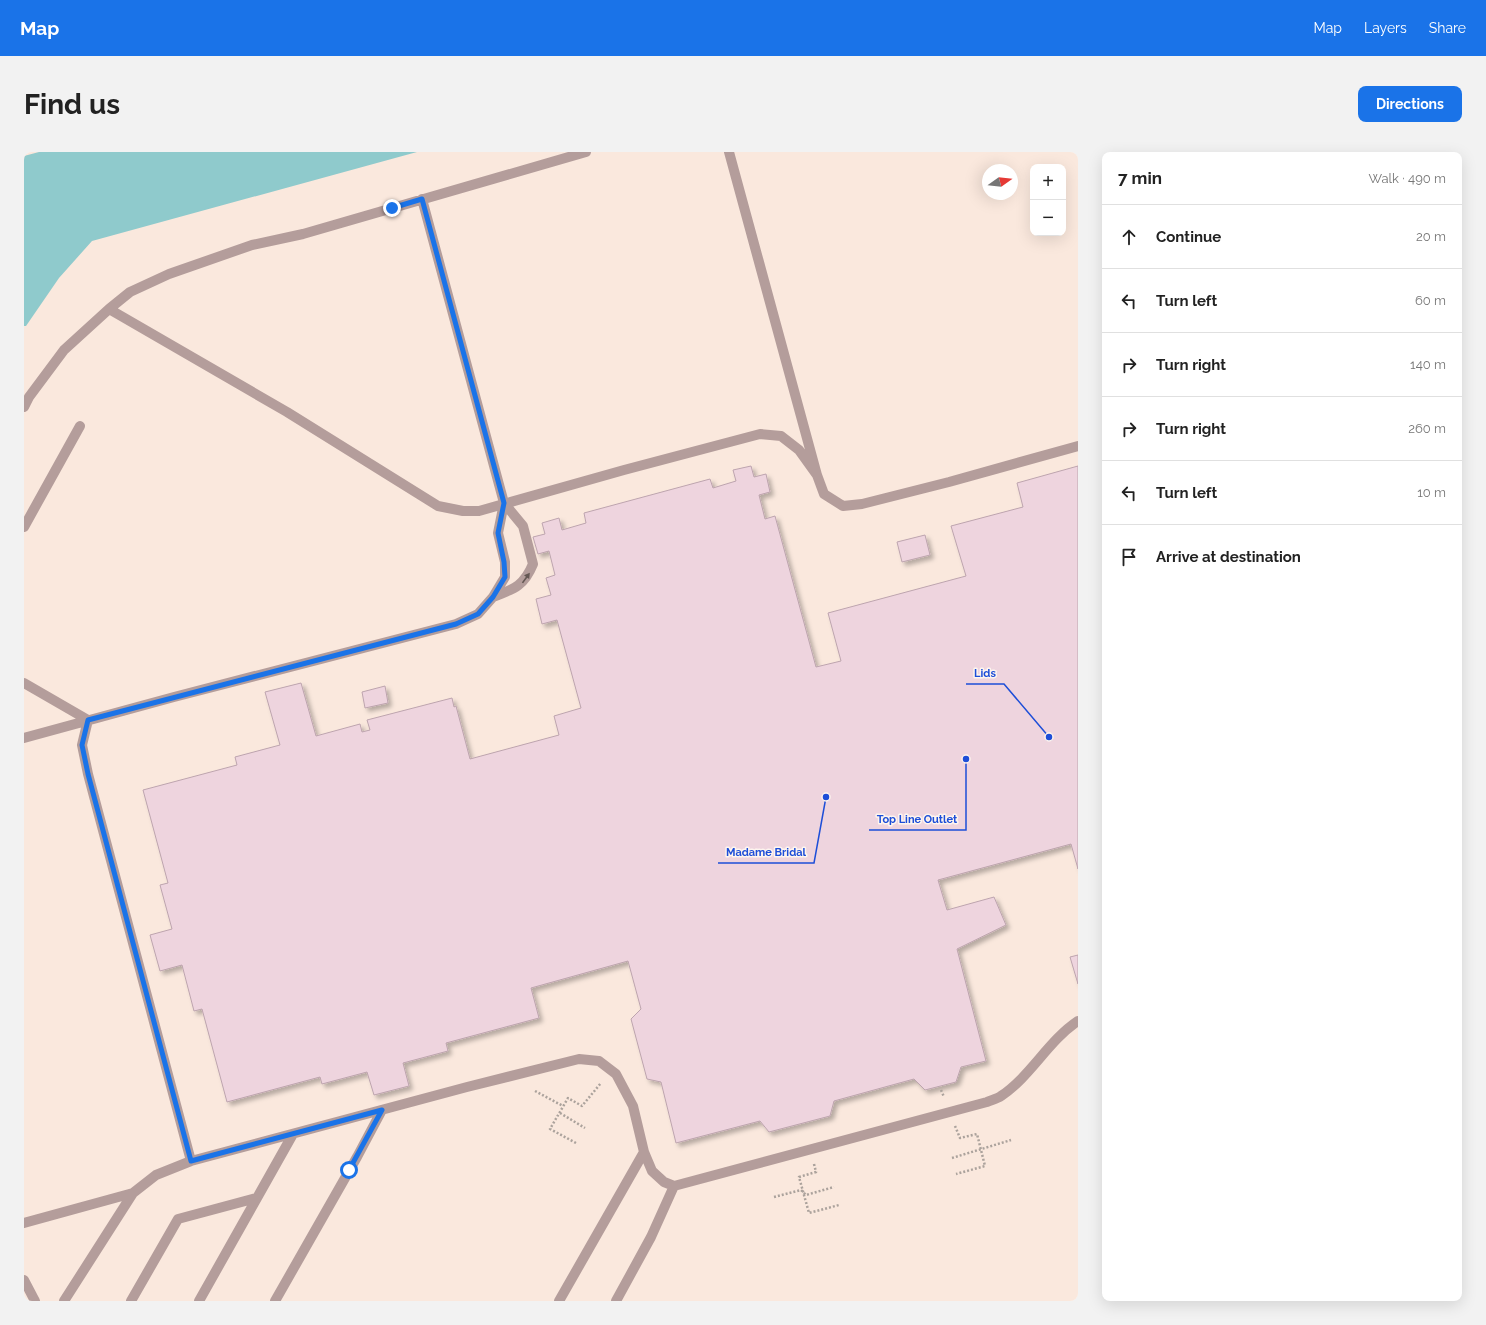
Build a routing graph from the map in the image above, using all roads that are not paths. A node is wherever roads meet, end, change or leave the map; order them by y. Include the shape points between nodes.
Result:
1 (586, 152) edge
2 (729, 152) edge
3 (422, 199) junction
4 (109, 309) junction
5 (24, 407) edge
6 (80, 426) dead end
7 (1078, 446) edge
8 (817, 475) junction
9 (504, 503) junction
10 (24, 527) edge
11 (493, 597) junction
12 (24, 683) edge
13 (88, 720) junction
14 (24, 738) edge
15 (1078, 1021) edge
16 (382, 1110) junction
17 (293, 1134) junction
18 (644, 1152) junction
19 (191, 1161) junction
20 (674, 1186) junction
21 (134, 1193) junction
22 (256, 1198) junction
23 (24, 1223) edge
24 (24, 1280) edge
25 (35, 1301) edge
26 (64, 1301) edge
27 (131, 1301) edge
28 (198, 1301) edge
29 (275, 1301) edge
30 (559, 1301) edge
31 (616, 1301) edge

1 - 3 lane
2 - 8 lane
3 - 4 lane via 310,232 252,245 183,269 130,292
3 - 9 lane
4 - 5 lane via 64,350
4 - 9 lane via 287,412 438,506 479,511
6 - 10 lane
7 - 8 lane via 862,504 843,506 824,494
8 - 9 lane via 799,450 781,436 760,434
9 - 11 lane via 498,533 505,577
11 -> 9 lane via 515,589 524,581 533,564 523,526
11 - 13 lane via 478,614 456,624
12 - 13 lane
13 - 14 lane
13 - 19 lane via 82,745 88,774
15 - 20 lane via 1067,1028 1000,1097
16 - 17 lane
16 - 18 lane via 557,1064 580,1059 598,1061 616,1074 633,1106
16 - 29 lane
17 - 19 lane
17 - 22 lane
18 - 20 lane via 652,1171 664,1182
18 - 30 lane
19 - 21 lane via 156,1175
20 - 31 lane via 651,1237
21 - 23 lane
21 - 26 lane
22 - 27 lane via 178,1219
22 - 28 lane
24 - 25 lane

